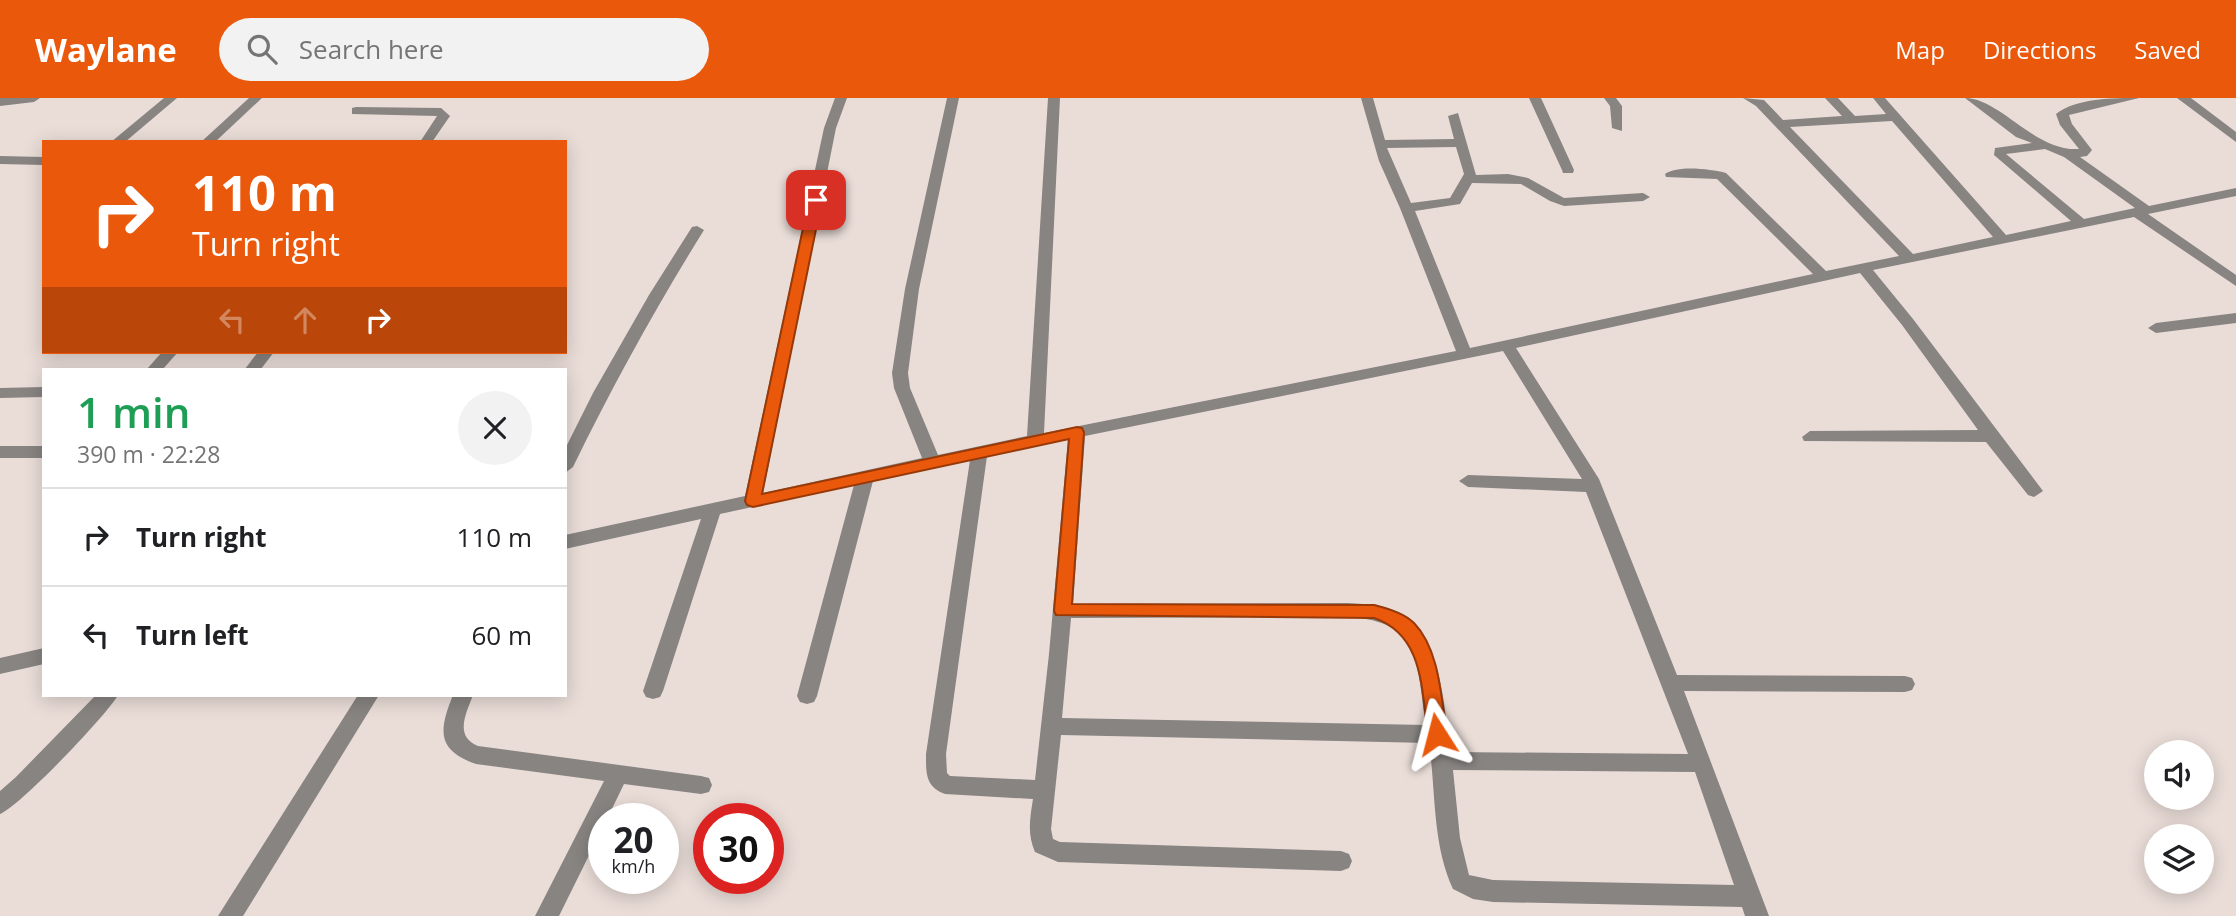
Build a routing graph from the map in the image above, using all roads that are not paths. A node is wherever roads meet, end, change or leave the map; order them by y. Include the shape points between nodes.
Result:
1 (34, 98) edge
2 (171, 98) edge
3 (256, 98) edge
4 (841, 98) edge
5 (953, 98) edge
6 (1054, 98) edge
7 (1367, 98) edge
8 (1535, 98) edge
9 (1610, 98) edge
10 (1749, 98) edge
11 (1831, 98) edge
12 (1879, 98) edge
13 (1971, 98) edge
14 (2133, 98) edge
15 (2183, 98) edge
16 (2106, 100) edge
17 (0, 102) edge
18 (356, 111) dead end
19 (1454, 116) dead end
20 (1894, 117) junction
21 (1851, 119) junction
22 (1778, 124) junction
23 (1618, 128) dead end
24 (2236, 138) edge
25 (119, 140) edge
26 (209, 140) edge
27 (428, 140) edge
28 (1461, 143) junction
29 (1381, 144) junction
30 (2048, 145) junction
31 (2068, 154) junction
32 (0, 160) edge
33 (42, 161) edge
34 (1568, 170) dead end
35 (1671, 174) dead end
36 (1468, 179) junction
37 (2236, 192) edge
38 (1643, 197) dead end
39 (1407, 208) junction
40 (2141, 211) junction
41 (2081, 223) junction
42 (697, 230) dead end
43 (2002, 240) junction
44 (1909, 258) junction
45 (1863, 268) junction
46 (1823, 276) junction
47 (2236, 282) edge
48 (2236, 318) edge
49 (2156, 328) dead end
50 (1507, 345) junction
51 (168, 354) edge
52 (264, 354) edge
53 (1465, 354) junction
54 (156, 368) edge
55 (254, 368) edge
56 (42, 392) edge
57 (0, 393) edge
58 (1077, 432) junction
59 (1989, 436) junction
60 (1810, 437) dead end
61 (1035, 440) junction
62 (0, 452) edge
63 (42, 452) edge
64 (979, 452) junction
65 (932, 462) junction
66 (567, 463) edge
67 (866, 477) junction
68 (1468, 481) dead end
69 (1592, 486) junction
70 (2034, 491) dead end
71 (753, 501) junction
72 (713, 510) junction
73 (567, 542) edge
74 (1062, 611) junction
75 (37, 657) edge
76 (0, 666) edge
77 (1671, 683) junction
78 (1905, 684) dead end
79 (653, 691) dead end
80 (807, 696) dead end
81 (106, 697) edge
82 (368, 697) edge
83 (462, 697) edge
84 (1051, 726) junction
85 (1437, 734) junction
86 (1442, 761) junction
87 (1702, 763) junction
88 (618, 774) junction
89 (701, 785) dead end
90 (1045, 790) junction
91 (0, 804) edge
92 (1341, 861) dead end
93 (1753, 906) edge
94 (230, 916) edge
95 (547, 916) edge

1 - 17 street
2 - 25 street
3 - 26 street
4 - 71 street via 830,128
5 - 65 street via 912,289 900,373
6 - 61 street
7 - 29 street
8 - 34 street
9 - 23 street via 1616,106
10 - 22 street via 1760,103
11 - 21 street
12 - 20 street
13 - 30 street via 2020,134
14 - 16 street
15 - 24 street
16 - 31 street via 2062,114 2086,150
18 - 27 street via 441,113 442,121
19 - 28 street
20 - 21 street
20 - 43 street
21 - 22 street
22 - 44 street
28 - 29 street
28 - 36 street
29 - 39 street
30 - 31 street
30 - 41 street via 1999,151
31 - 40 street
32 - 33 street
35 - 46 street via 1721,176
36 - 38 street via 1523,180 1564,202
36 - 39 street via 1455,201
37 - 40 street
39 - 53 street
40 - 41 street
40 - 47 street
41 - 43 street
42 - 66 street via 601,393
43 - 44 street
44 - 45 street
45 - 46 street
45 - 59 street via 1902,312
46 - 50 street
48 - 49 street
50 - 53 street
50 - 69 street
51 - 54 street
52 - 55 street
53 - 58 street
56 - 57 street
58 - 61 street
58 - 74 street
59 - 60 street
59 - 70 street
61 - 64 street
62 - 63 street
64 - 65 street
64 - 90 street via 936,754 937,778 945,785
65 - 67 street
67 - 71 street
67 - 80 street
68 - 69 street
69 - 77 street
71 - 72 street
72 - 73 street
72 - 79 street
74 - 84 street
74 - 85 street via 1374,611 1408,628 1419,647
75 - 76 street
77 - 78 street
77 - 87 street
81 - 91 street
82 - 94 street
83 - 88 street via 452,731 454,743 462,750
84 - 85 street
84 - 90 street
85 - 86 street
86 - 87 street
86 - 93 street via 1452,857 1461,883 1473,888
87 - 93 street
88 - 89 street
88 - 95 street
90 - 92 street via 1040,829 1043,845 1058,852

